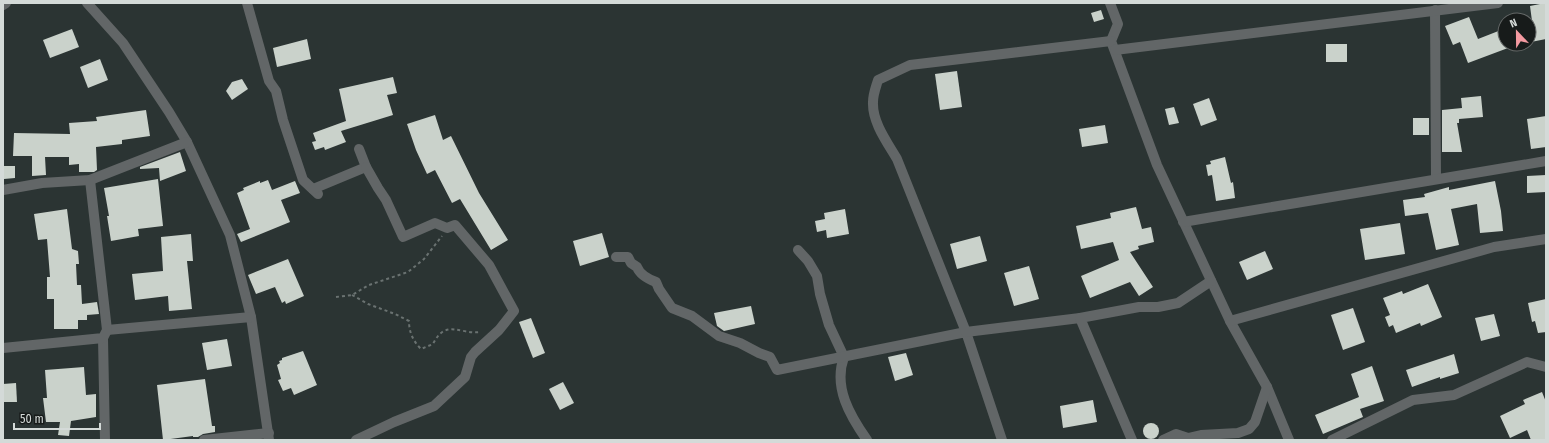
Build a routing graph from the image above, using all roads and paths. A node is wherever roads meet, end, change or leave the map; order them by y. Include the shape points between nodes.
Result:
1 (6, 3) edge
2 (87, 3) edge
3 (247, 3) edge
4 (1110, 3) edge
5 (1498, 3) edge
6 (3, 5) edge
7 (1435, 10) junction
8 (1113, 46) junction
9 (187, 142) junction
10 (359, 149) dead end
11 (1546, 162) edge
12 (366, 167) junction
13 (1436, 179) junction
14 (90, 180) junction
15 (3, 190) edge
16 (1183, 222) junction
17 (447, 228) junction
18 (1546, 239) edge
19 (798, 250) dead end
20 (616, 258) dead end
21 (1211, 281) junction
22 (352, 295) junction
23 (336, 296) dead end
24 (251, 317) junction
25 (1080, 318) junction
26 (1230, 321) junction
27 (499, 330) junction
28 (966, 332) junction
29 (105, 334) junction
30 (3, 348) edge
31 (844, 357) junction
32 (1546, 368) edge
33 (1267, 387) junction
34 (269, 437) edge
35 (105, 440) edge
36 (204, 440) edge
37 (356, 440) edge
38 (867, 440) edge
39 (1002, 440) edge
40 (1132, 440) edge
41 (1162, 440) edge
42 (1289, 440) edge
43 (1332, 440) edge

1 - 6 street
2 - 9 street via 123,43
3 - 12 street via 269,81 276,91 303,180 315,192
4 - 8 street via 1118,24
5 - 7 street
7 - 8 street
7 - 13 street
8 - 16 street via 1157,165
8 - 28 street via 910,65 878,80 873,102 875,116 897,159
9 - 14 street
9 - 24 street via 230,235
10 - 12 street
11 - 13 street
12 - 17 street via 386,200 403,238 435,223
13 - 16 street
14 - 15 street via 42,183
14 - 29 street
16 - 21 street
17 - 22 path via 424,259 408,272 369,285
17 - 27 street via 455,225 489,265 514,312
18 - 26 street via 1494,247
19 - 31 street via 817,276 829,325
20 - 31 street via 628,257 639,272 656,282 672,308 692,316 719,336 770,357 777,370
21 - 25 street via 1178,303
21 - 26 street
22 - 23 path
22 - 27 path via 409,321 409,330 421,348 433,344 443,330 455,329 478,333
24 - 29 street
24 - 34 street
25 - 28 street
25 - 40 street
26 - 33 street
27 - 37 street via 474,352 465,377 434,406
28 - 31 street
28 - 39 street
29 - 30 street
29 - 35 street
31 - 38 street via 841,364 845,403
32 - 43 street via 1527,362 1454,395 1413,400
33 - 41 street via 1255,422 1249,429 1238,433 1188,438 1176,434
33 - 42 street
34 - 36 street

